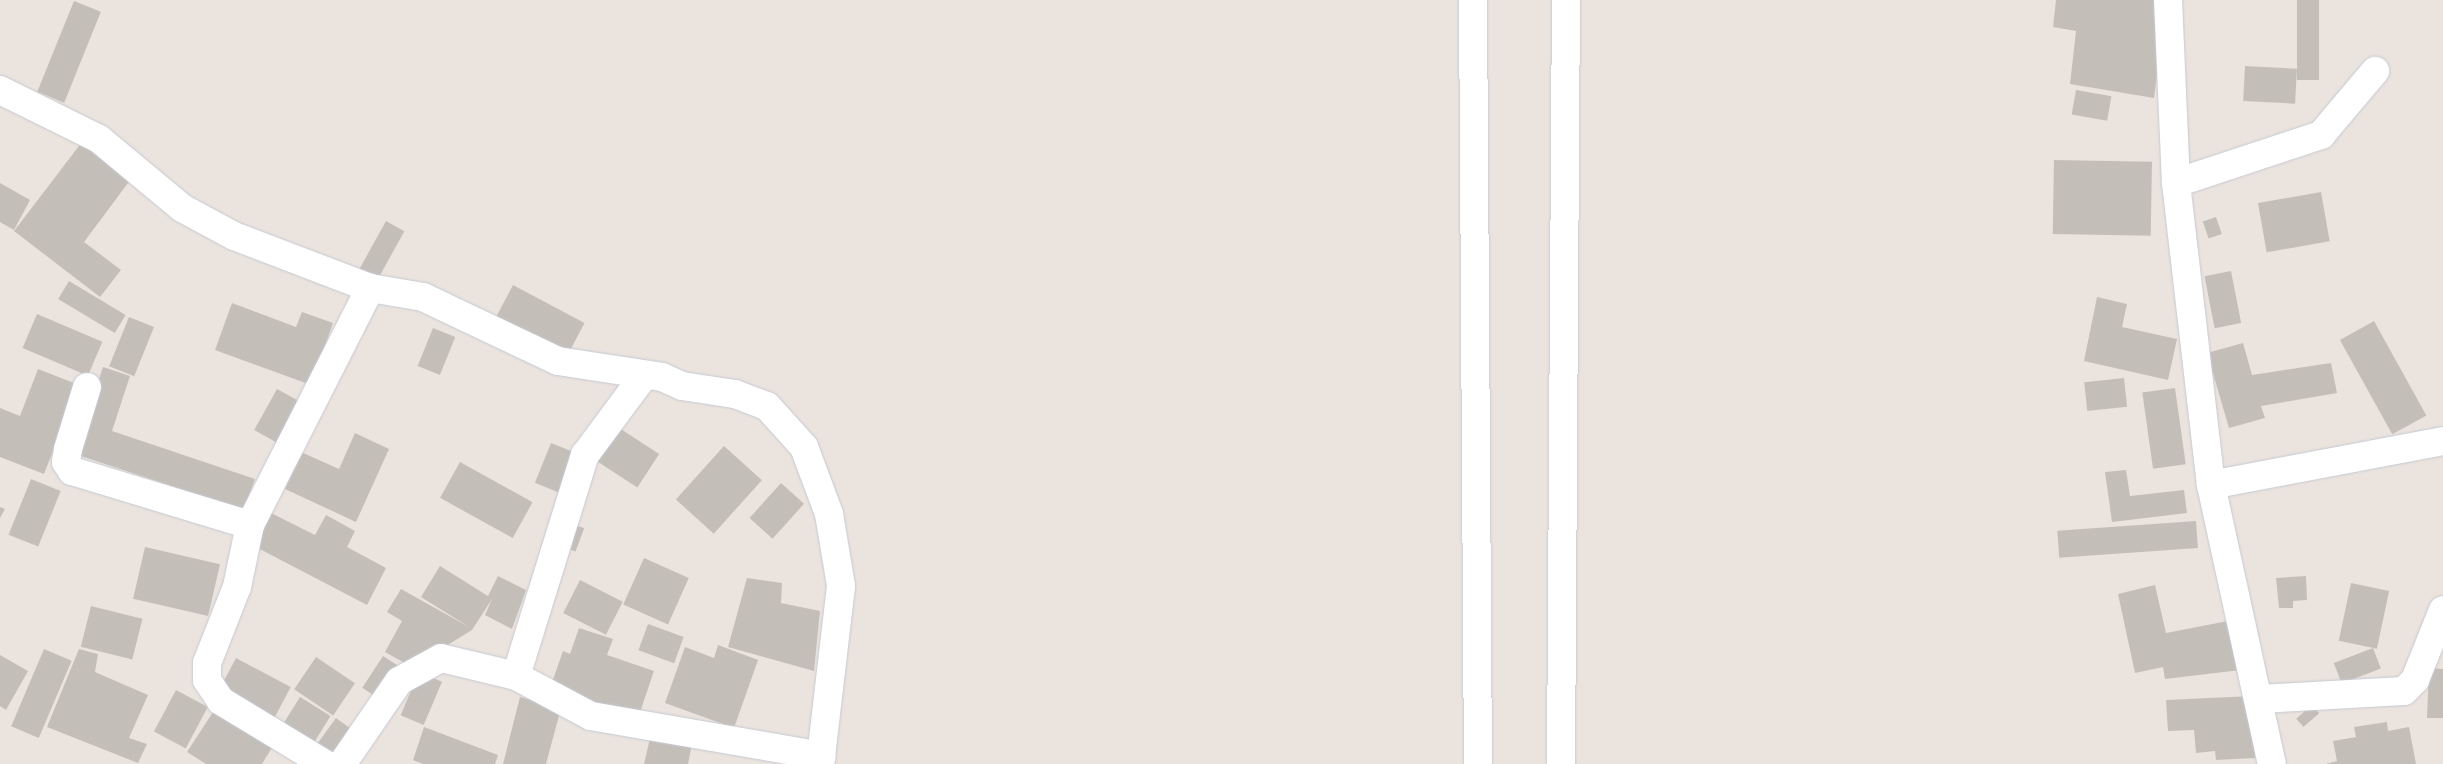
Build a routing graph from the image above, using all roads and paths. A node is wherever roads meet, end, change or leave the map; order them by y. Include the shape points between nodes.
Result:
1 (1473, 0) edge
2 (1566, 0) edge
3 (2168, 0) edge
4 (2375, 71) dead end
5 (0, 90) edge
6 (2176, 183) junction
7 (370, 288) junction
8 (643, 378) junction
9 (87, 387) dead end
10 (2443, 441) edge
11 (2211, 485) junction
12 (250, 525) junction
13 (2443, 610) edge
14 (516, 676) junction
15 (2260, 699) junction
16 (821, 760) edge
17 (328, 764) edge
18 (1478, 764) edge
19 (1560, 764) edge
20 (2272, 764) edge

1 - 18 street
2 - 19 street
3 - 6 street
4 - 6 street via 2321,135
5 - 7 street via 99,139 203,221
6 - 11 street
7 - 8 street via 423,297 558,361
7 - 12 street via 310,414
8 - 14 street via 585,455
8 - 16 street via 736,394 767,406 804,447 829,514 841,586
9 - 12 street via 68,449 66,462 72,471
10 - 11 street
11 - 15 street
12 - 17 street via 236,587 208,663 208,680 221,701
13 - 15 street via 2415,680 2404,691
14 - 16 street via 591,716
14 - 17 street via 441,658 417,669 399,681
15 - 20 street

